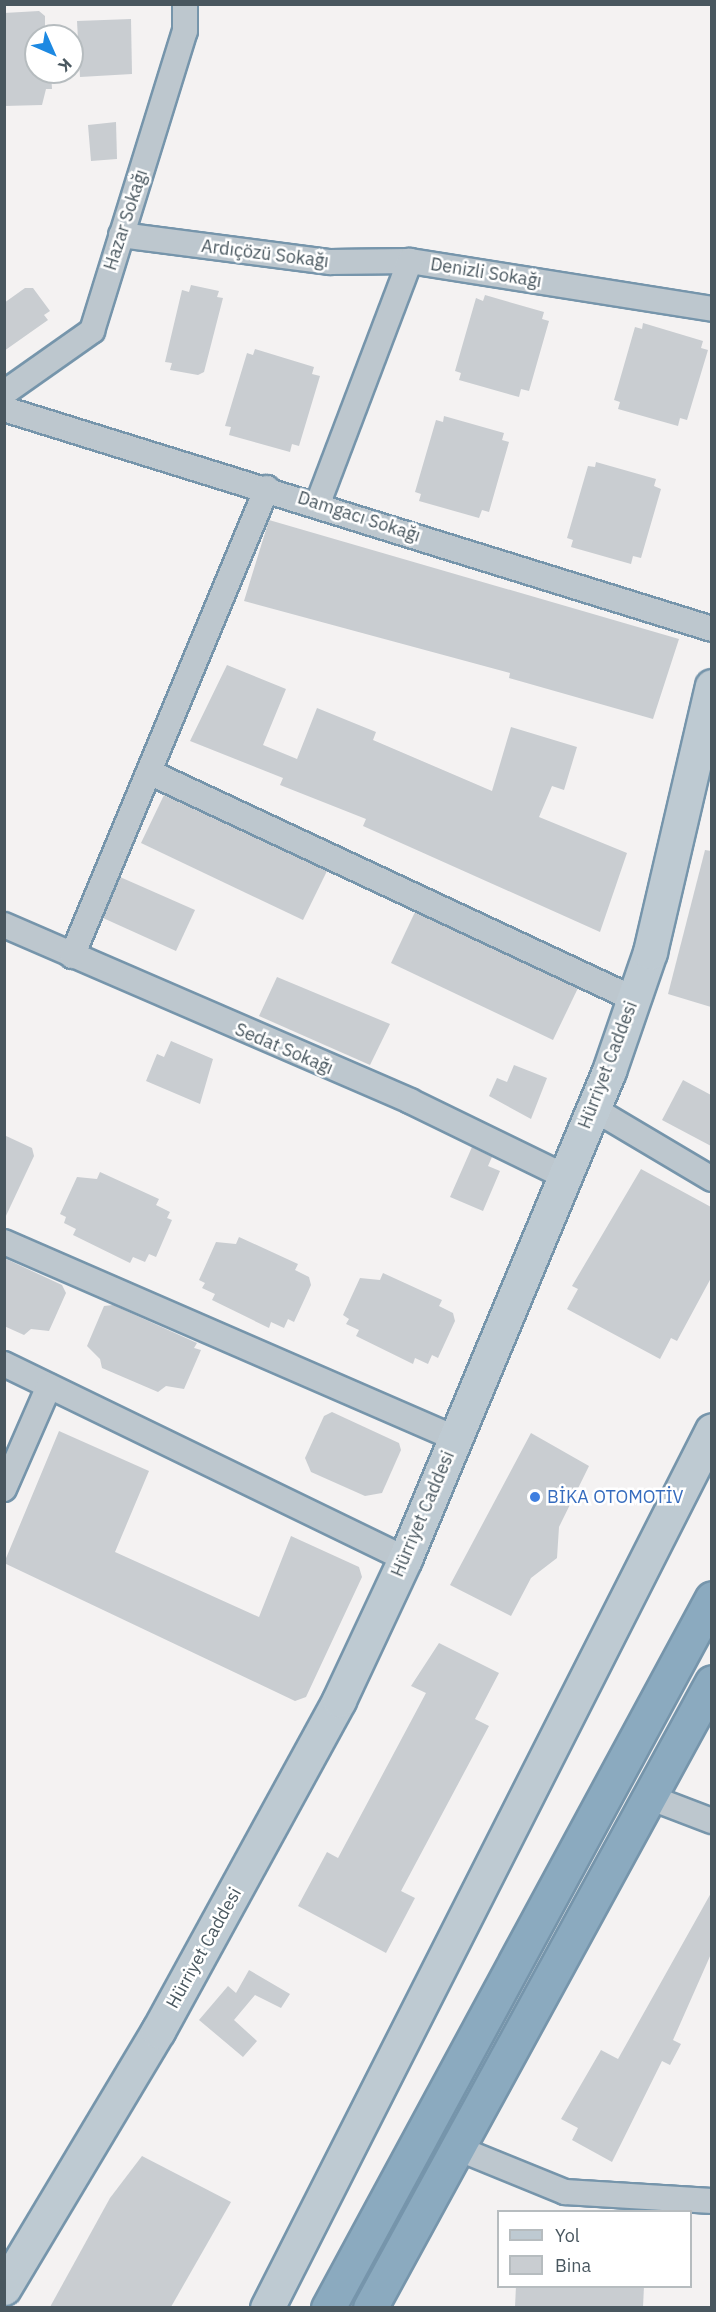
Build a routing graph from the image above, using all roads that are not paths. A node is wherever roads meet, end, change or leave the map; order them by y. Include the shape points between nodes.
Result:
1 (185, 4) edge
2 (121, 235) junction
3 (410, 261) junction
4 (711, 309) edge
5 (4, 393) edge
6 (4, 409) edge
7 (267, 488) junction
8 (318, 503) junction
9 (711, 629) edge
10 (711, 686) edge
11 (148, 772) junction
12 (4, 925) edge
13 (72, 956) junction
14 (634, 999) junction
15 (594, 1109) junction
16 (562, 1174) junction
17 (711, 1179) edge
18 (4, 1242) edge
19 (4, 1365) edge
20 (49, 1386) junction
21 (711, 1430) edge
22 (455, 1438) junction
23 (4, 1489) edge
24 (405, 1559) junction
25 (711, 1598) edge
26 (711, 1682) edge
27 (649, 1797) junction
28 (711, 1821) edge
29 (457, 2148) junction
30 (711, 2201) edge
31 (6, 2282) edge
32 (267, 2307) edge
33 (328, 2307) edge
34 (370, 2307) edge

1 - 2 street, Hazar Sokağı via 185,31
2 - 3 street, Ardıçözü Sokağı via 330,262
2 - 5 street, Hazar Sokağı via 92,331
3 - 4 street, Denizli Sokağı
3 - 8 street, Denizli Sokağı
6 - 7 street, Damgacı Sokağı
7 - 8 street, Damgacı Sokağı
7 - 11 street
8 - 9 street, Damgacı Sokağı
10 - 14 main road, Hürriyet Caddesi via 650,952
11 - 13 street
11 - 14 street
12 - 13 street, Sedat Sokağı
13 - 16 street, Sedat Sokağı via 410,1101
14 - 15 main road, Hürriyet Caddesi
15 - 16 main road, Hürriyet Caddesi
15 - 17 street
16 - 22 main road, Hürriyet Caddesi
18 - 22 street
19 - 20 street
20 - 23 street
20 - 24 street
21 - 32 main road
22 - 24 main road, Hürriyet Caddesi
24 - 31 main road, Hürriyet Caddesi via 339,1700 169,2010
25 - 33 highway
26 - 27 highway
27 - 28 street
27 - 29 highway
29 - 30 street via 565,2192
29 - 34 highway

